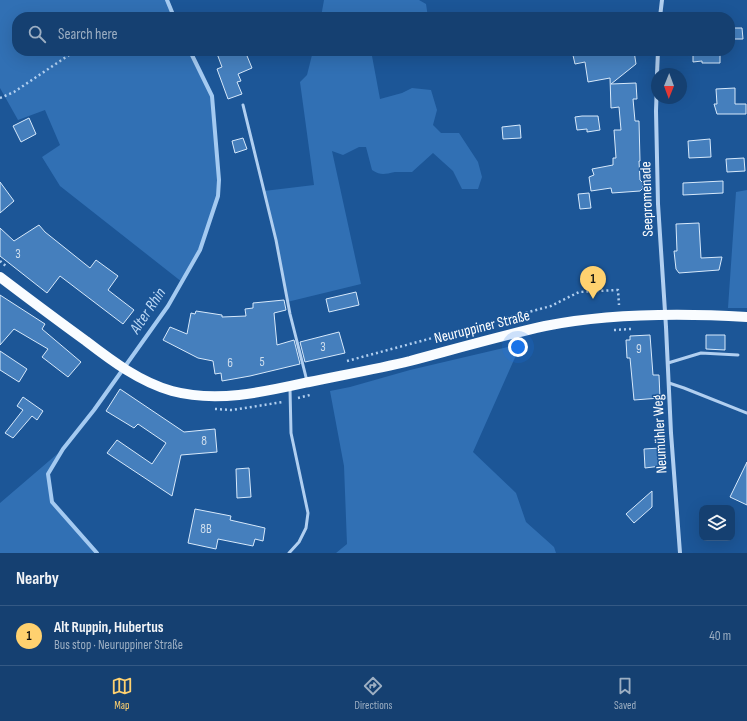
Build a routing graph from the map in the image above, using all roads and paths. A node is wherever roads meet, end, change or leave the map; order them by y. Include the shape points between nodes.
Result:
1 (662, 0) edge
2 (661, 12) edge
3 (68, 56) edge
4 (658, 56) edge
5 (657, 68) edge
6 (0, 98) edge
7 (656, 104) edge
8 (243, 105) dead end
9 (0, 277) edge
10 (665, 314) junction
11 (620, 316) junction
12 (747, 317) edge
13 (621, 330) dead end
14 (738, 355) dead end
15 (342, 363) dead end
16 (668, 363) junction
17 (308, 383) junction
18 (669, 384) junction
19 (290, 387) junction
20 (747, 413) edge
21 (288, 553) edge
22 (680, 553) edge

1 - 2 street
3 - 6 path via 14,92
4 - 5 street
7 - 10 street, Seepromenade via 658,204
8 - 17 lane
9 - 19 main road, Neuruppiner Straße via 104,354 146,381 169,390 192,396 233,396
10 - 11 main road, Neuruppiner Straße
10 - 12 main road, Neuruppiner Straße
10 - 16 street, Neumühler Weg
11 - 13 path
11 - 15 path via 618,290 580,292 551,306
11 - 17 main road, Neuruppiner Straße via 545,326 380,368
14 - 16 lane via 701,353
16 - 18 street, Neumühler Weg
17 - 19 main road, Neuruppiner Straße
18 - 20 lane
18 - 22 street, Neumühler Weg
19 - 21 lane via 291,433 308,513 306,528 299,542

